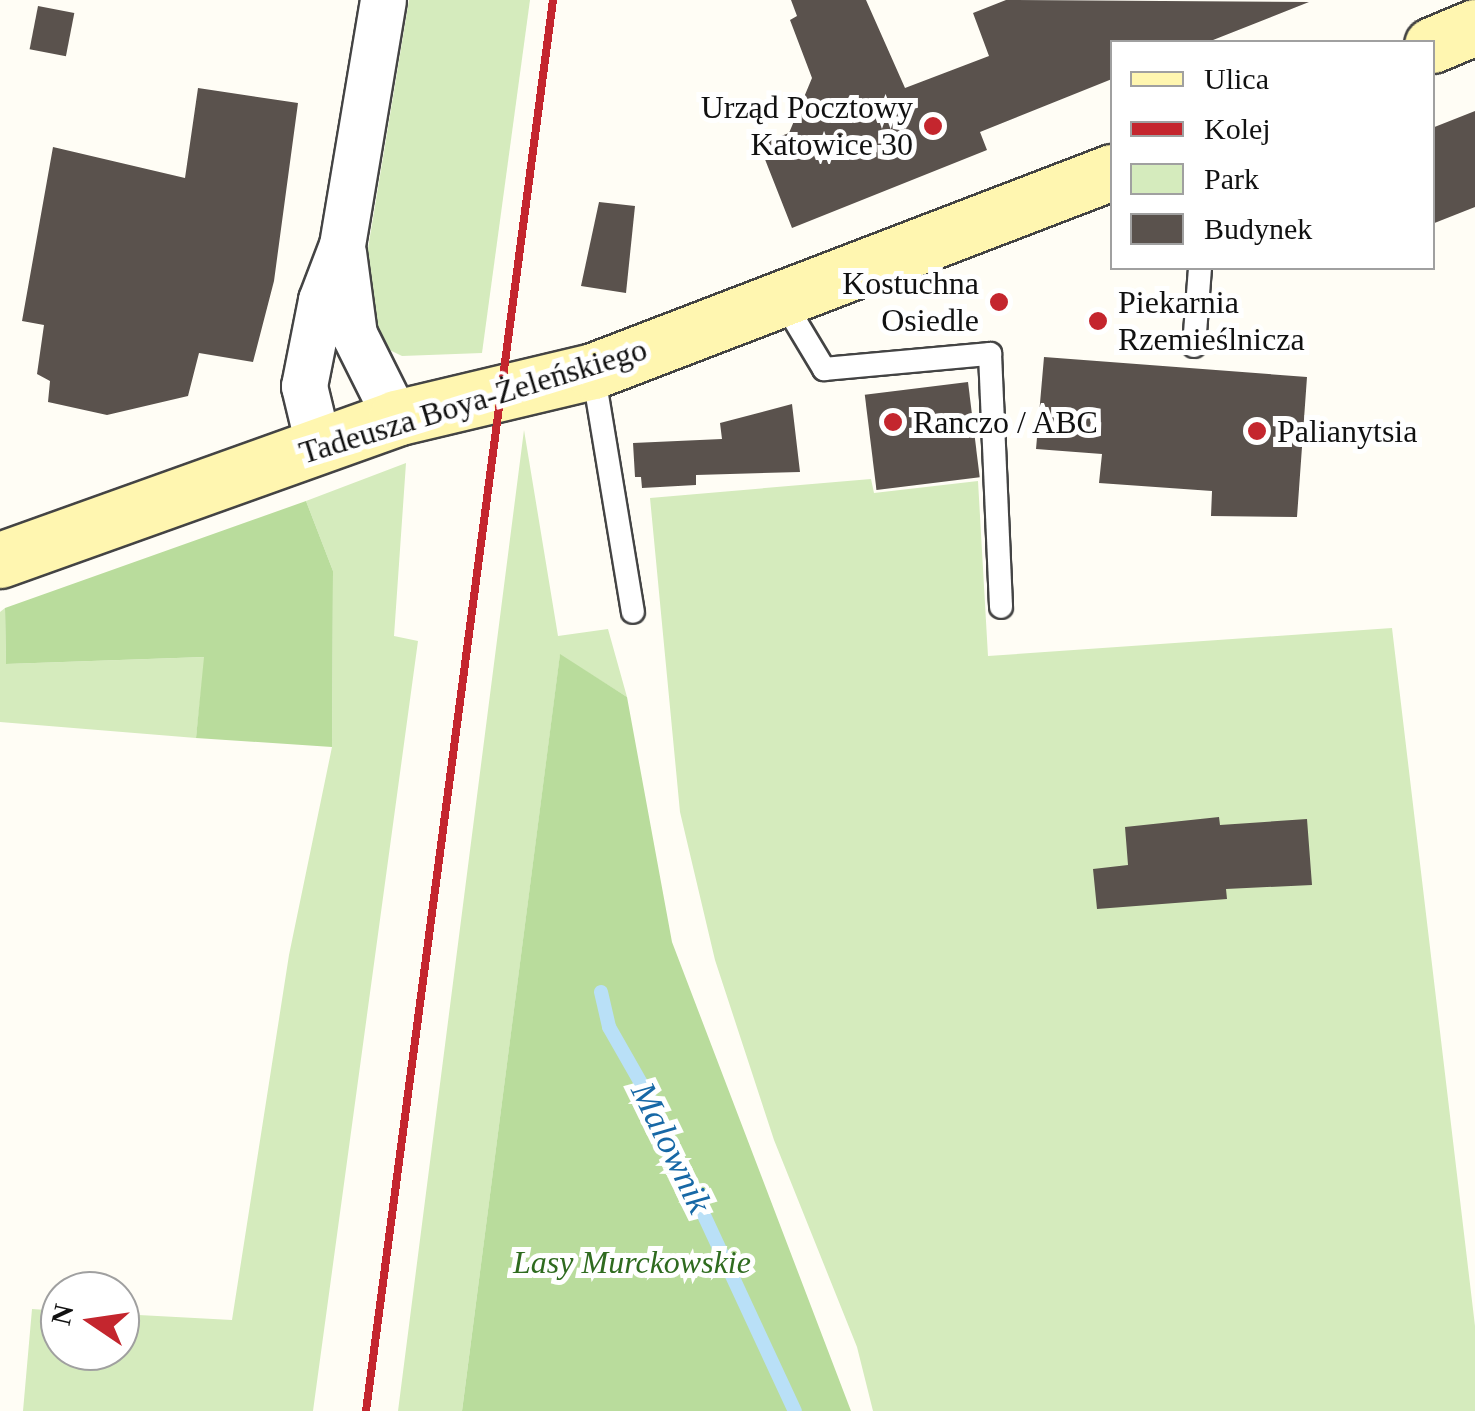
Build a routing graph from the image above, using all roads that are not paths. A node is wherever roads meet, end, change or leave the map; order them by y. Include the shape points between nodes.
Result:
1 (383, 0) edge
2 (1475, 27) edge
3 (1435, 43) edge
4 (1110, 173) edge
5 (342, 245) junction
6 (1200, 270) edge
7 (782, 299) junction
8 (1194, 346) dead end
9 (593, 372) junction
10 (396, 418) junction
11 (319, 448) junction
12 (0, 560) edge
13 (1001, 607) dead end
14 (634, 612) dead end

1 - 5 street
2 - 3 street
4 - 7 street, Tadeusza Boya-Żeleńskiego
5 - 10 street via 354,334
5 - 11 street via 321,300 304,386
6 - 8 lane
7 - 9 street, Tadeusza Boya-Żeleńskiego
7 - 13 lane via 824,369 990,354
9 - 10 street, Tadeusza Boya-Żeleńskiego
9 - 14 lane
10 - 11 street, Tadeusza Boya-Żeleńskiego
11 - 12 street, Tadeusza Boya-Żeleńskiego via 234,472

